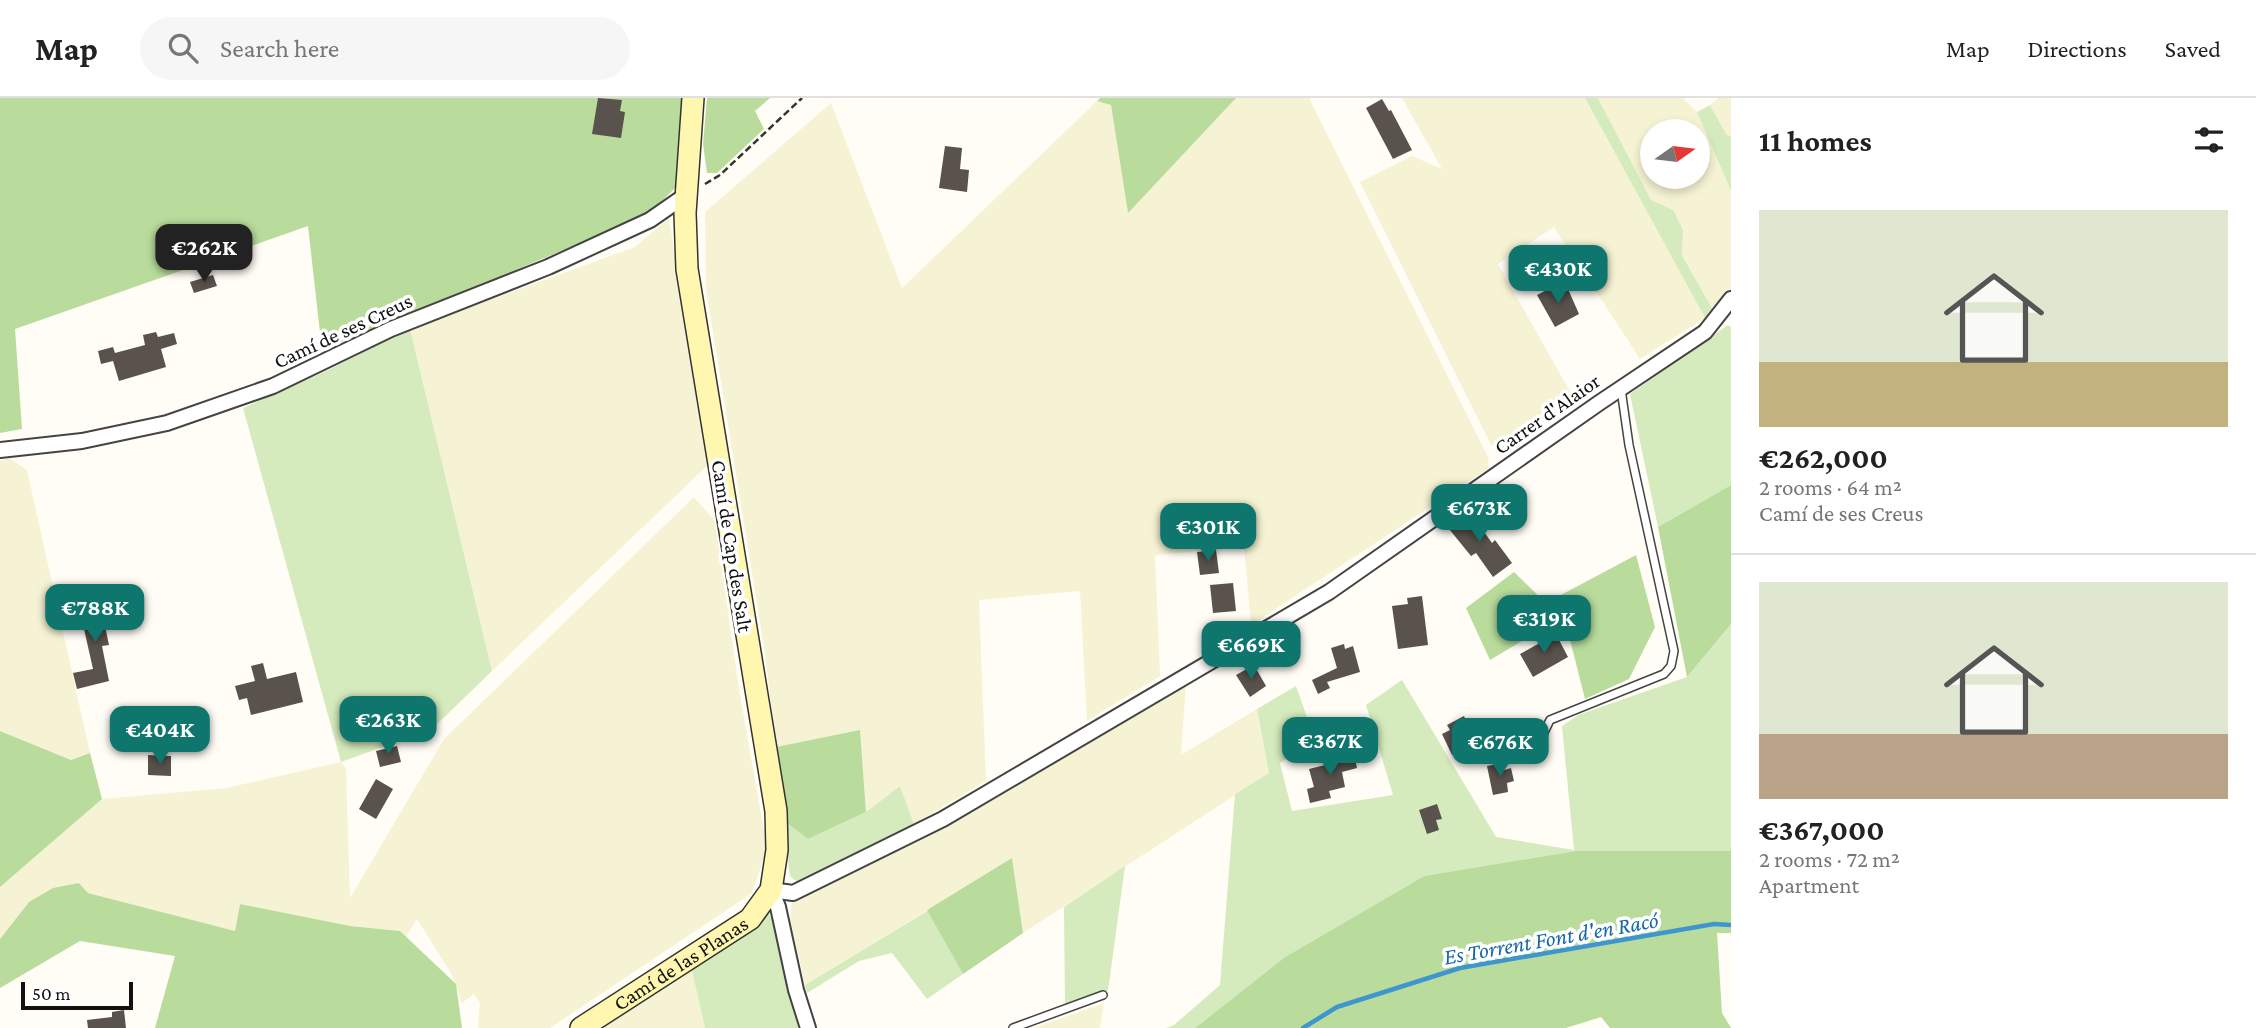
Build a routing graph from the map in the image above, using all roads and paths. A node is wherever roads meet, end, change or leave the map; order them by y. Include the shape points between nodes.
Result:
1 (692, 98) edge
2 (802, 98) edge
3 (686, 195) junction
4 (1731, 299) edge
5 (1621, 388) junction
6 (0, 450) edge
7 (1535, 751) dead end
8 (771, 890) junction
9 (1103, 995) dead end
10 (581, 1028) edge
11 (808, 1028) edge
12 (1013, 1028) edge

1 - 3 street, Camí de Cap des Salt
2 - 3 path via 720,175
3 - 6 street, Camí de ses Creus via 650,220 548,267 391,329 273,387 167,423
3 - 8 street, Camí de Cap des Salt via 687,270 776,811
4 - 5 street, Carrer d'Alaior via 1705,332
5 - 7 lane via 1674,650 1671,666 1664,674 1550,720
5 - 8 street, Carrer d'Alaior via 1329,592 1180,680 943,819 793,892
8 - 10 street, Camí de las Planas via 750,919
8 - 11 street, Camí de Cap des Salt
9 - 12 lane

